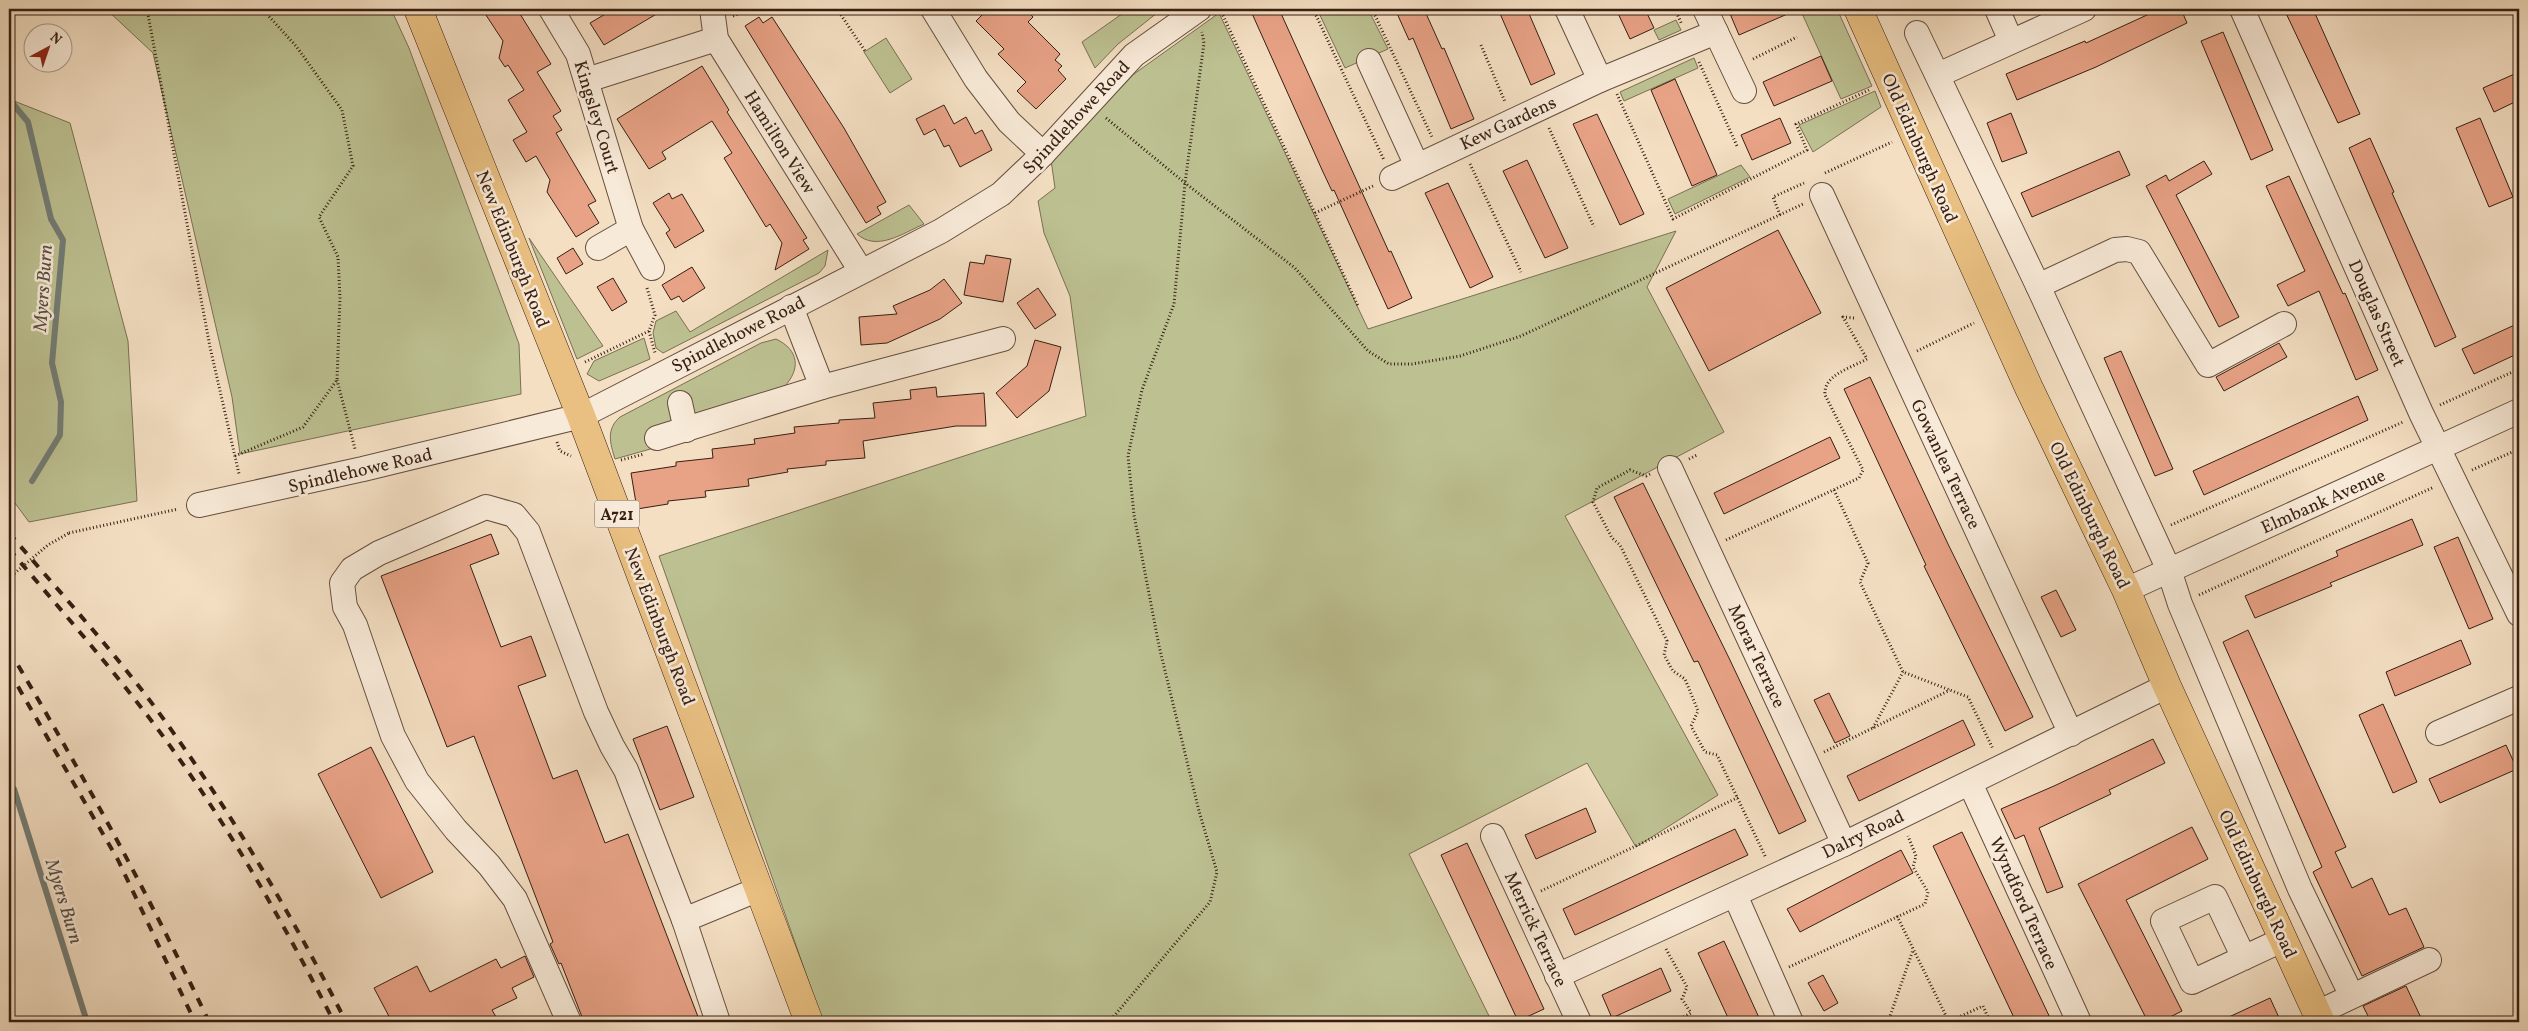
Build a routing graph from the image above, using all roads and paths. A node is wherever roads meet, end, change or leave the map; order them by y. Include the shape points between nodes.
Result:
1 (146, 9) edge
2 (265, 9) edge
3 (418, 9) edge
4 (551, 9) edge
5 (712, 9) edge
6 (837, 9) edge
7 (934, 9) edge
8 (1220, 9) edge
9 (1313, 9) edge
10 (1372, 9) edge
11 (1567, 9) edge
12 (1705, 9) edge
13 (1858, 9) edge
14 (1998, 9) edge
15 (2084, 9) edge
16 (2242, 9) edge
17 (1200, 17) edge
18 (1716, 32) junction
19 (1917, 33) dead end
20 (1797, 38) dead end
21 (716, 39) junction
22 (2011, 41) junction
23 (1691, 43) junction
24 (1481, 45) dead end
25 (865, 51) dead end
26 (1369, 62) dead end
27 (1745, 62) dead end
28 (1938, 75) junction
29 (1605, 78) junction
30 (1888, 78) junction
31 (588, 80) junction
32 (1744, 91) dead end
33 (1090, 105) junction
34 (1540, 108) junction
35 (1514, 121) junction
36 (1913, 133) junction
37 (1462, 146) junction
38 (1737, 146) dead end
39 (1043, 154) junction
40 (1440, 155) junction
41 (1417, 166) junction
42 (1389, 173) junction
43 (1185, 183) junction
44 (1816, 184) junction
45 (1316, 213) junction
46 (1780, 215) junction
47 (1594, 227) dead end
48 (631, 230) junction
49 (598, 248) dead end
50 (652, 268) joint
51 (862, 271) junction
52 (1521, 272) dead end
53 (2038, 286) junction
54 (1358, 306) dead end
55 (791, 307) junction
56 (1995, 313) junction
57 (1880, 320) junction
58 (2284, 324) dead end
59 (649, 331) junction
60 (1003, 339) dead end
61 (1898, 361) junction
62 (2519, 369) edge
63 (662, 373) junction
64 (562, 374) junction
65 (337, 380) junction
66 (822, 387) junction
67 (680, 403) dead end
68 (2519, 411) edge
69 (2421, 413) junction
70 (581, 416) junction
71 (686, 430) junction
72 (656, 438) dead end
73 (2438, 449) junction
74 (2519, 449) edge
75 (1697, 455) dead end
76 (235, 456) junction
77 (1670, 468) junction
78 (363, 470) junction
79 (2452, 479) junction
80 (1834, 490) junction
81 (244, 496) junction
82 (199, 505) joint
83 (2151, 534) junction
84 (1708, 549) junction
85 (2169, 570) junction
86 (9, 578) edge
87 (2126, 590) junction
88 (2180, 604) junction
89 (2519, 614) edge
90 (1903, 672) junction
91 (2167, 686) junction
92 (1950, 690) junction
93 (2519, 698) edge
94 (1872, 728) junction
95 (2438, 733) dead end
96 (2071, 734) junction
97 (1806, 762) junction
98 (2002, 767) junction
99 (1970, 783) junction
100 (1739, 797) junction
101 (1899, 817) junction
102 (1493, 836) dead end
103 (1844, 844) junction
104 (1775, 876) junction
105 (759, 889) junction
106 (1735, 895) junction
107 (1522, 900) junction
108 (1896, 916) junction
109 (684, 920) junction
110 (1657, 931) junction
111 (2284, 939) junction
112 (1913, 949) junction
113 (2244, 958) dead end
114 (2429, 960) dead end
115 (1557, 976) junction
116 (1771, 976) junction
117 (2347, 986) dead end
118 (2319, 1017) edge
119 (569, 1022) edge
120 (718, 1022) edge
121 (808, 1022) edge
122 (1109, 1022) edge
123 (1579, 1022) edge
124 (1676, 1022) edge
125 (1791, 1022) edge
126 (1888, 1022) edge
127 (1948, 1022) edge
128 (1990, 1022) edge
129 (2079, 1022) edge
130 (2117, 1022) edge
131 (2123, 1022) edge

1 - 76 path via 210,346
2 - 65 path via 264,12 296,46 342,110 353,166 319,217 338,258
3 - 64 main road, New Edinburgh Road / A721
4 - 31 street, Kingsley Court via 578,54
5 - 21 street, Hamilton View
6 - 25 path
7 - 39 street via 976,78 1010,122
8 - 45 path
9 - 42 path
10 - 40 path
11 - 29 street
12 - 18 street
13 - 30 main road, Old Edinburgh Road
14 - 22 street
15 - 22 street
16 - 69 street, Douglas Street
17 - 33 street, Spindlehowe Road via 1134,55
17 - 43 path via 1204,43
18 - 23 street, Kew Gardens
18 - 32 street
19 - 28 street, Old Edinburgh Road
20 - 27 path
21 - 31 street
21 - 51 street, Hamilton View
22 - 28 street
23 - 29 street, Kew Gardens
23 - 38 path
24 - 35 path
26 - 41 street
28 - 53 street, Old Edinburgh Road
29 - 30 path via 1673,219 1807,150 1796,124 1868,91
29 - 34 street, Kew Gardens
30 - 36 main road, Old Edinburgh Road
31 - 48 street, Kingsley Court
33 - 39 street, Spindlehowe Road
33 - 43 path
34 - 35 street, Kew Gardens
34 - 47 path
35 - 37 street, Kew Gardens
36 - 44 path
36 - 56 main road, Old Edinburgh Road
37 - 40 street, Kew Gardens
37 - 52 path
39 - 51 street, Spindlehowe Road via 1001,194 941,231
40 - 41 street, Kew Gardens
41 - 42 street, Kew Gardens
42 - 45 path via 1375,173 1372,188
43 - 46 path via 1295,268 1368,351 1389,364 1412,364 1460,356 1521,336
43 - 122 path via 1174,304 1142,390 1128,456 1134,515 1160,646 1199,811 1217,872 1210,902
44 - 46 path
44 - 46 path via 1774,197
44 - 57 street, Gowanlea Terrace
45 - 54 path
48 - 49 street
48 - 50 street, Kingsley Court
50 - 59 path via 644,274 655,314
51 - 55 street, Spindlehowe Road
53 - 58 street via 2115,250 2139,252 2208,365
53 - 83 street, Old Edinburgh Road
55 - 63 street, Spindlehowe Road
55 - 66 street
56 - 61 path
56 - 87 main road, Old Edinburgh Road
57 - 61 street, Gowanlea Terrace
57 - 80 path via 1843,317 1866,359 1830,379 1824,387 1863,470 1859,478
59 - 63 path
59 - 64 path
60 - 66 street
61 - 96 street, Gowanlea Terrace
62 - 69 path
63 - 70 street, Spindlehowe Road
64 - 70 main road, New Edinburgh Road / A721
65 - 76 path via 303,426
65 - 78 path
66 - 71 street
67 - 71 street
68 - 73 street, Elmbank Avenue
69 - 73 street, Douglas Street
69 - 83 path
70 - 78 street, Spindlehowe Road
70 - 105 main road, New Edinburgh Road / A721
71 - 72 street
73 - 79 street, Douglas Street
73 - 85 street, Elmbank Avenue
74 - 79 path
75 - 77 path
76 - 81 path
77 - 84 street, Morar Terrace
77 - 100 path via 1646,476 1630,470 1597,488 1593,502 1612,538 1620,545 1667,641 1664,655 1673,671 1685,679 1698,711 1691,726 1705,752 1717,755
78 - 81 street, Spindlehowe Road
79 - 88 path
79 - 89 street, Douglas Street
80 - 84 path
80 - 90 path via 1868,563 1860,582
81 - 82 street, Spindlehowe Road
82 - 86 path, bridge via 68,533 48,545
83 - 85 street, Old Edinburgh Road
84 - 97 street, Morar Terrace
85 - 87 street, Elmbank Avenue
85 - 88 street, Old Edinburgh Road
87 - 91 main road, Old Edinburgh Road
88 - 117 street, Old Edinburgh Road via 2300,889
90 - 92 path
90 - 94 path
91 - 96 street, Dalry Road
91 - 111 main road, Old Edinburgh Road
92 - 94 path
92 - 98 path via 1968,697
93 - 95 street
94 - 97 path
96 - 98 street, Dalry Road
97 - 103 street, Morar Terrace
98 - 99 street, Dalry Road
99 - 101 street, Dalry Road
99 - 129 street, Wyndford Terrace
100 - 104 path
100 - 107 path
101 - 103 street, Dalry Road
101 - 108 path via 1916,856 1914,868 1928,892 1925,904
102 - 107 street, Merrick Terrace
103 - 104 street, Dalry Road
104 - 106 street, Dalry Road
105 - 109 street
105 - 121 main road, New Edinburgh Road / A721
106 - 110 street, Dalry Road
106 - 116 street
107 - 115 street, Merrick Terrace
108 - 112 path
108 - 116 path
109 - 119 street via 626,770 596,712 528,532 514,515 486,507 379,553 352,569 342,583 344,607 355,625 394,736 417,781 515,899
109 - 120 street
110 - 115 street, Dalry Road
110 - 124 path via 1687,987 1682,998 1691,1013
111 - 113 street
111 - 118 main road, Old Edinburgh Road
112 - 126 path
112 - 127 path
114 - 118 street
115 - 123 street, Merrick Terrace
116 - 125 street
127 - 128 path via 1982,1006
130 - 131 path

